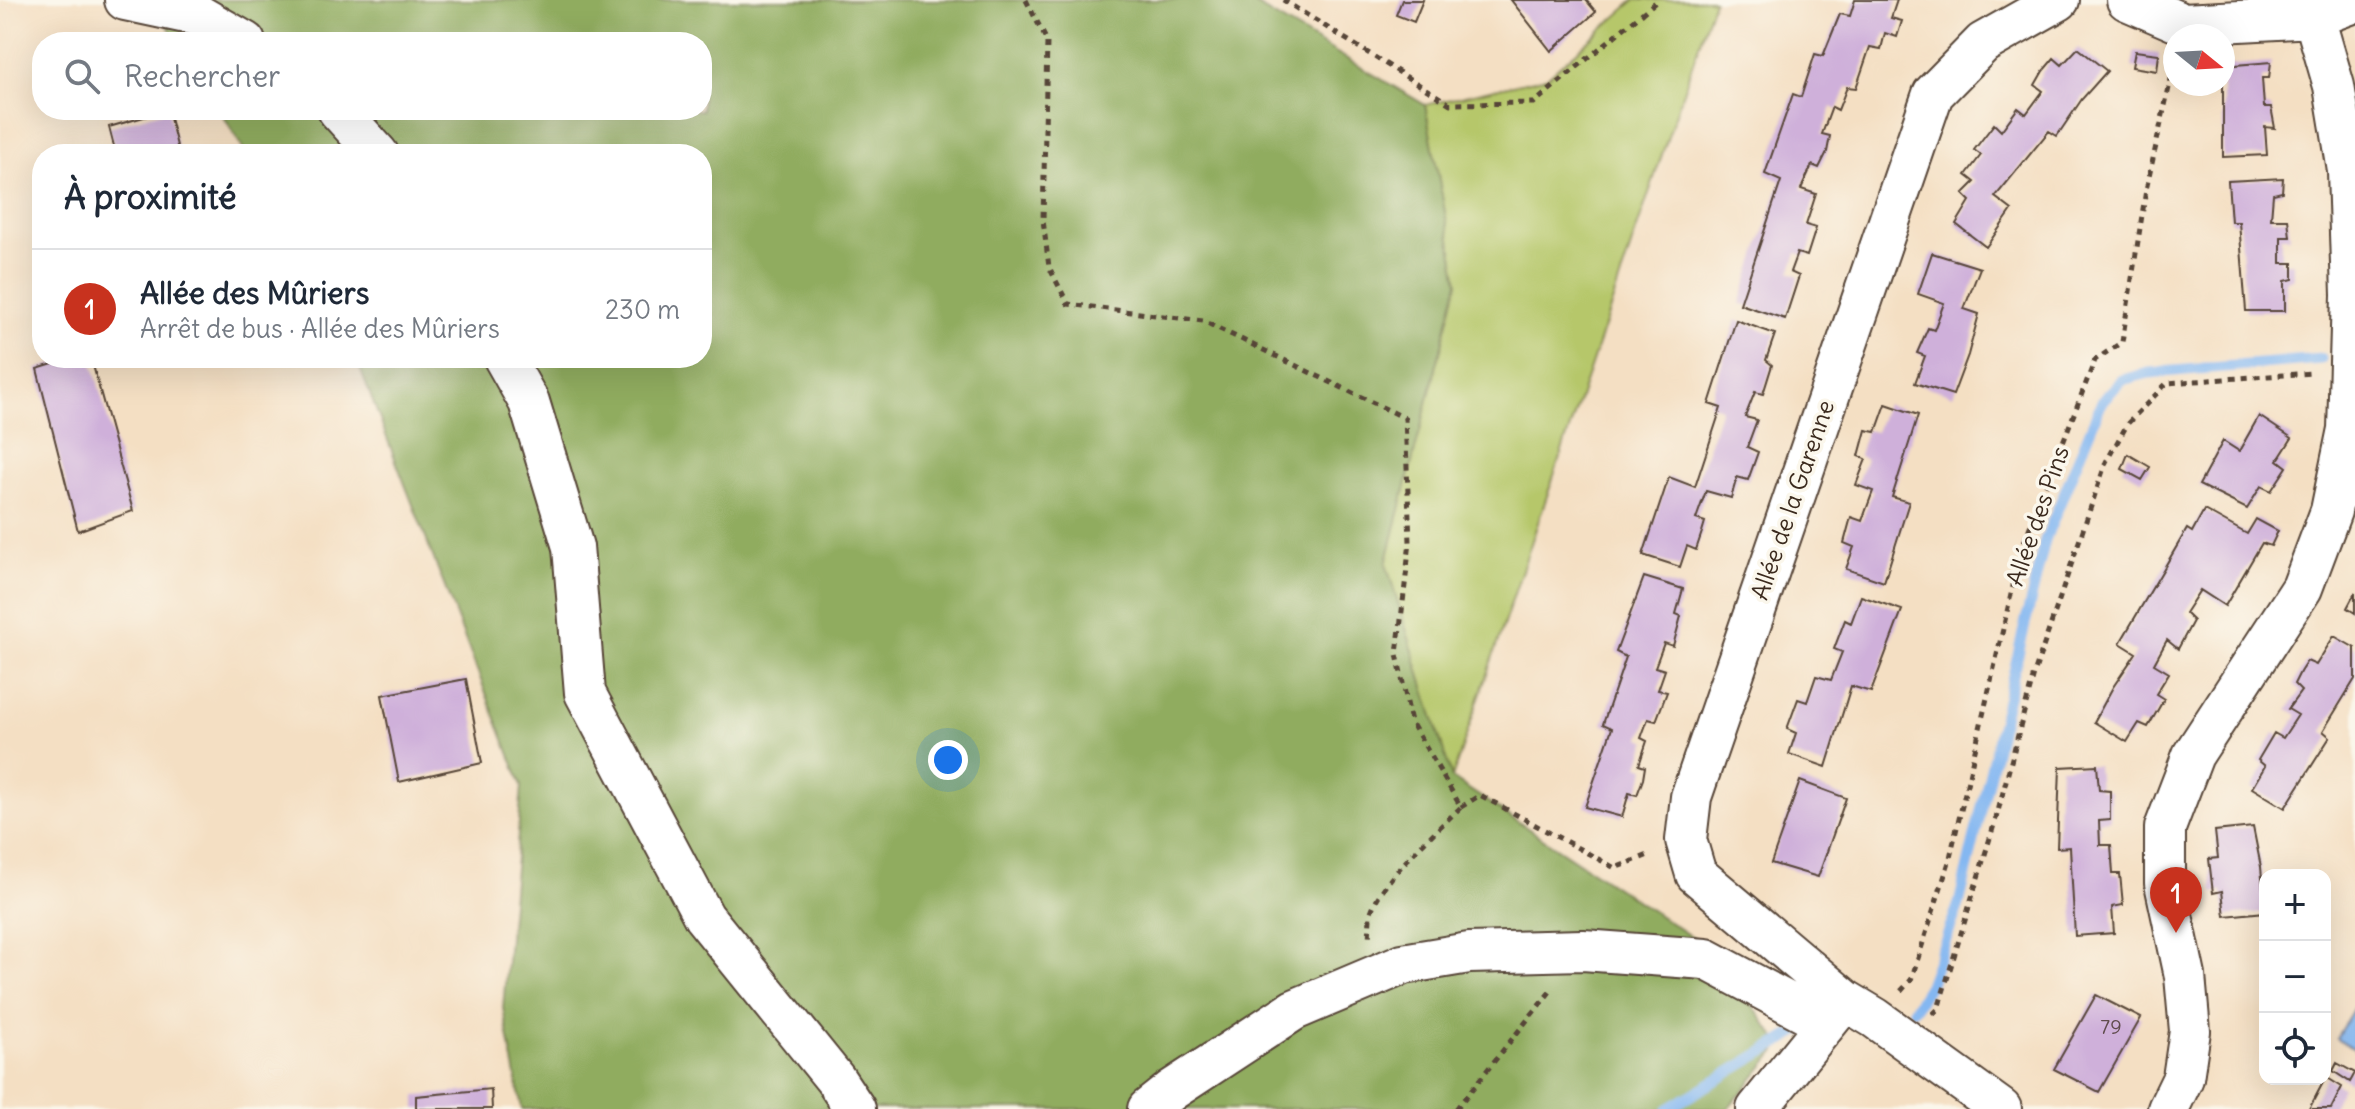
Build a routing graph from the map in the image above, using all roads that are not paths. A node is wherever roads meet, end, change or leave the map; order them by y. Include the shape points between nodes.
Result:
1 (125, 0) edge
2 (2059, 0) edge
3 (2127, 0) edge
4 (2355, 2) edge
5 (2314, 17) junction
6 (228, 32) edge
7 (347, 120) edge
8 (369, 144) edge
9 (510, 368) edge
10 (1849, 1013) junction
11 (855, 1109) edge
12 (1148, 1109) edge
13 (1757, 1109) edge
14 (2001, 1109) edge
15 (2168, 1109) edge

1 - 6 street via 200,16
2 - 10 street, Allée de la Garenne via 1983,43 1933,94 1691,797 1686,840 1696,874
3 - 5 street via 2183,24
4 - 5 street
5 - 15 street via 2334,86 2348,171 2348,429 2331,511 2302,588 2193,755 2165,828 2165,883 2185,976 2190,1031 2183,1078
7 - 8 street
9 - 11 street via 529,402 573,547 585,693 704,917
10 - 12 street via 1706,959 1583,950 1469,953 1403,964 1294,1010
10 - 13 street
10 - 14 street via 1908,1041

